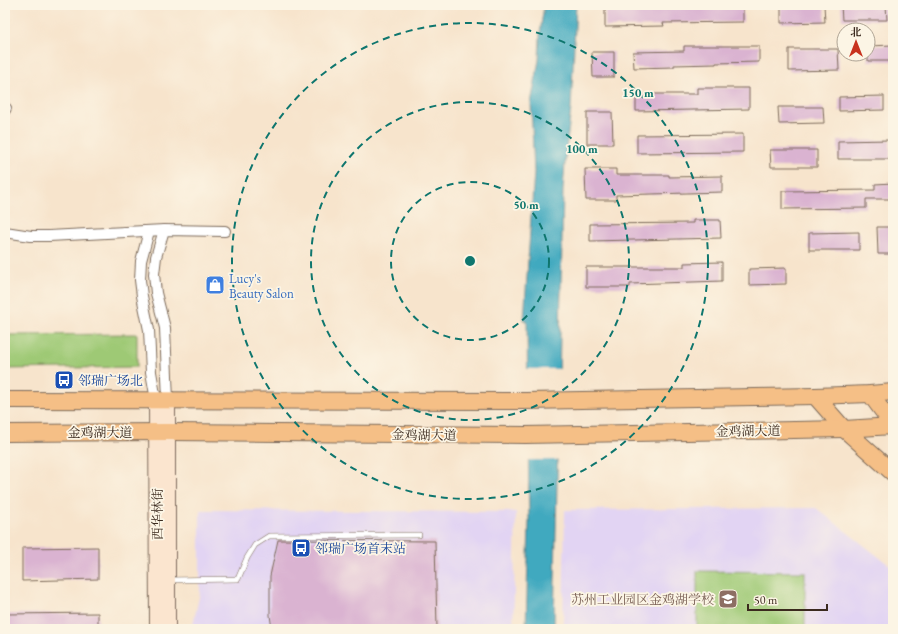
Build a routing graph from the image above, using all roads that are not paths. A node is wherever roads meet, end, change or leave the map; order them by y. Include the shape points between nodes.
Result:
1 (164, 230) junction
2 (149, 231) junction
3 (225, 231) dead end
4 (5, 232) edge
5 (893, 392) edge
6 (870, 394) junction
7 (815, 396) junction
8 (5, 400) edge
9 (162, 400) junction
10 (893, 425) edge
11 (844, 430) junction
12 (162, 432) junction
13 (5, 433) edge
14 (893, 474) edge
15 (419, 535) dead end
16 (163, 580) junction
17 (157, 629) edge
18 (168, 629) edge

1 - 2 street
1 - 3 street
1 - 9 street via 154,274 165,328
2 - 4 street via 49,236
2 - 9 street via 141,261 140,280 149,330 151,372
5 - 6 main road
6 - 7 main road
6 - 10 main road, 金鸡湖大道
7 - 9 main road via 525,401
7 - 11 main road
8 - 9 main road
9 - 12 street, 西华林街
10 - 11 main road, 金鸡湖大道
11 - 12 main road, 金鸡湖大道 via 525,435
11 - 14 main road
12 - 13 main road, 金鸡湖大道
12 - 16 street, 西华林街
15 - 16 lane via 269,536 255,545 238,579
16 - 17 street, 西华林街
16 - 18 street, 西华林街

